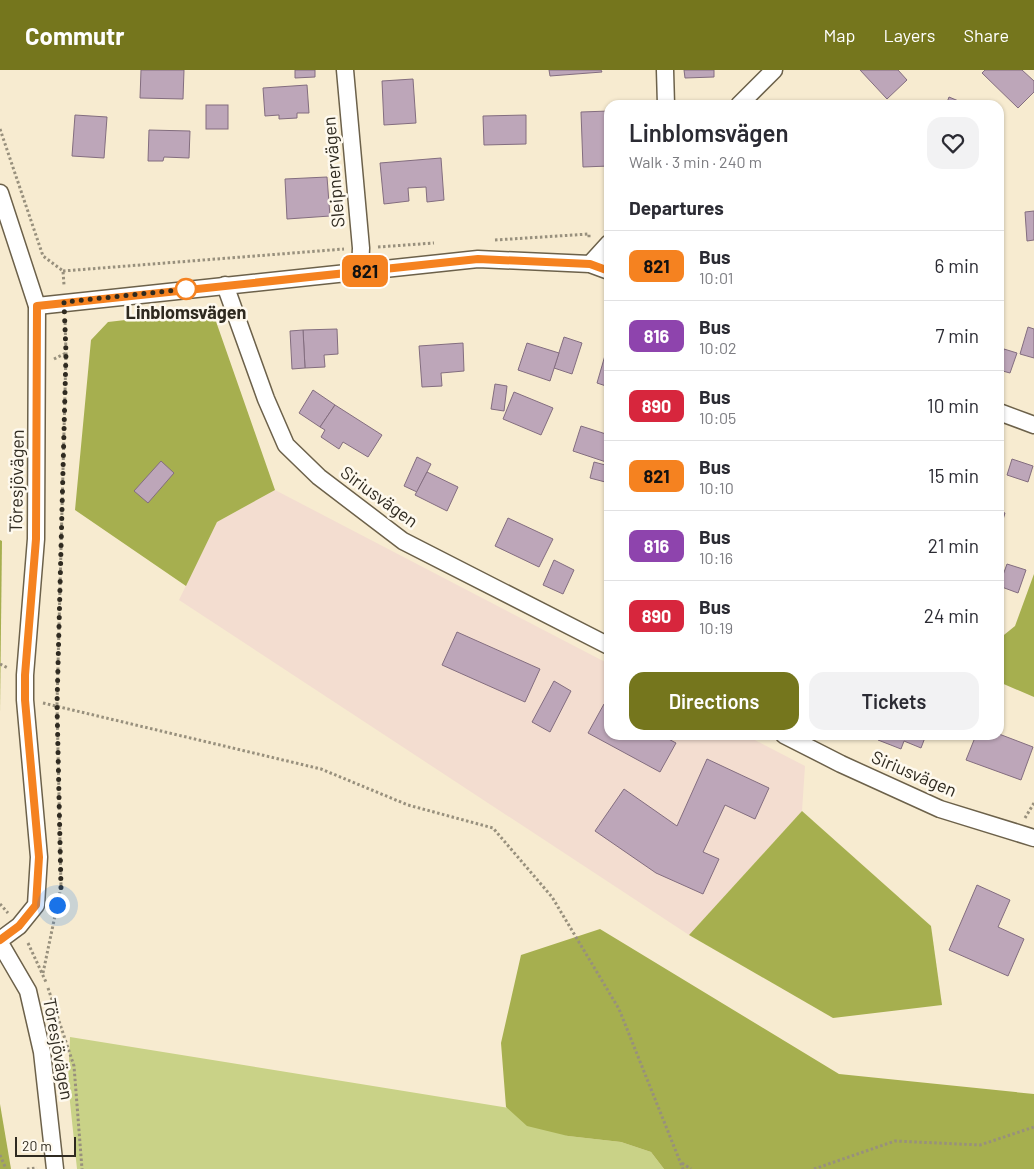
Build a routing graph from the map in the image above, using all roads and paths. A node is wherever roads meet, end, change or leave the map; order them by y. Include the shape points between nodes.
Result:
1 (345, 70) edge
2 (665, 70) edge
3 (774, 70) edge
4 (666, 100) edge
5 (744, 100) edge
6 (0, 129) edge
7 (0, 192) edge
8 (604, 249) edge
9 (590, 264) junction
10 (604, 269) edge
11 (360, 271) junction
12 (225, 285) junction
13 (64, 302) junction
14 (37, 306) junction
15 (1004, 414) edge
16 (1034, 425) edge
17 (604, 643) edge
18 (25, 700) junction
19 (57, 705) junction
20 (794, 740) edge
21 (1034, 838) edge
22 (0, 942) edge
23 (43, 973) dead end
24 (1034, 1127) edge
25 (0, 1155) edge
26 (681, 1163) junction
27 (6, 1169) edge
28 (55, 1169) edge
29 (684, 1169) edge
30 (691, 1169) edge
31 (814, 1169) edge

1 - 11 street, Sleipnervägen via 361,248
2 - 4 street
3 - 5 street
6 - 13 path via 43,256 63,271
7 - 14 street, Töresjövägen
8 - 9 street
9 - 10 street
9 - 11 street via 478,259
11 - 12 street
12 - 13 street
12 - 17 street, Siriusvägen via 286,445 319,478 403,541
13 - 14 street
13 - 19 path via 66,353
14 - 18 street, Töresjövägen via 36,539
15 - 16 street
18 - 19 path
18 - 22 street, Töresjövägen via 39,857 36,905
19 - 23 path via 61,888
19 - 26 path via 321,769 408,805 494,828 552,897 619,1009
20 - 21 street, Siriusvägen via 940,809
22 - 28 street, Töresjövägen via 28,991 42,1052
24 - 31 path via 980,1145 895,1141
25 - 27 path
26 - 29 path
26 - 30 path

